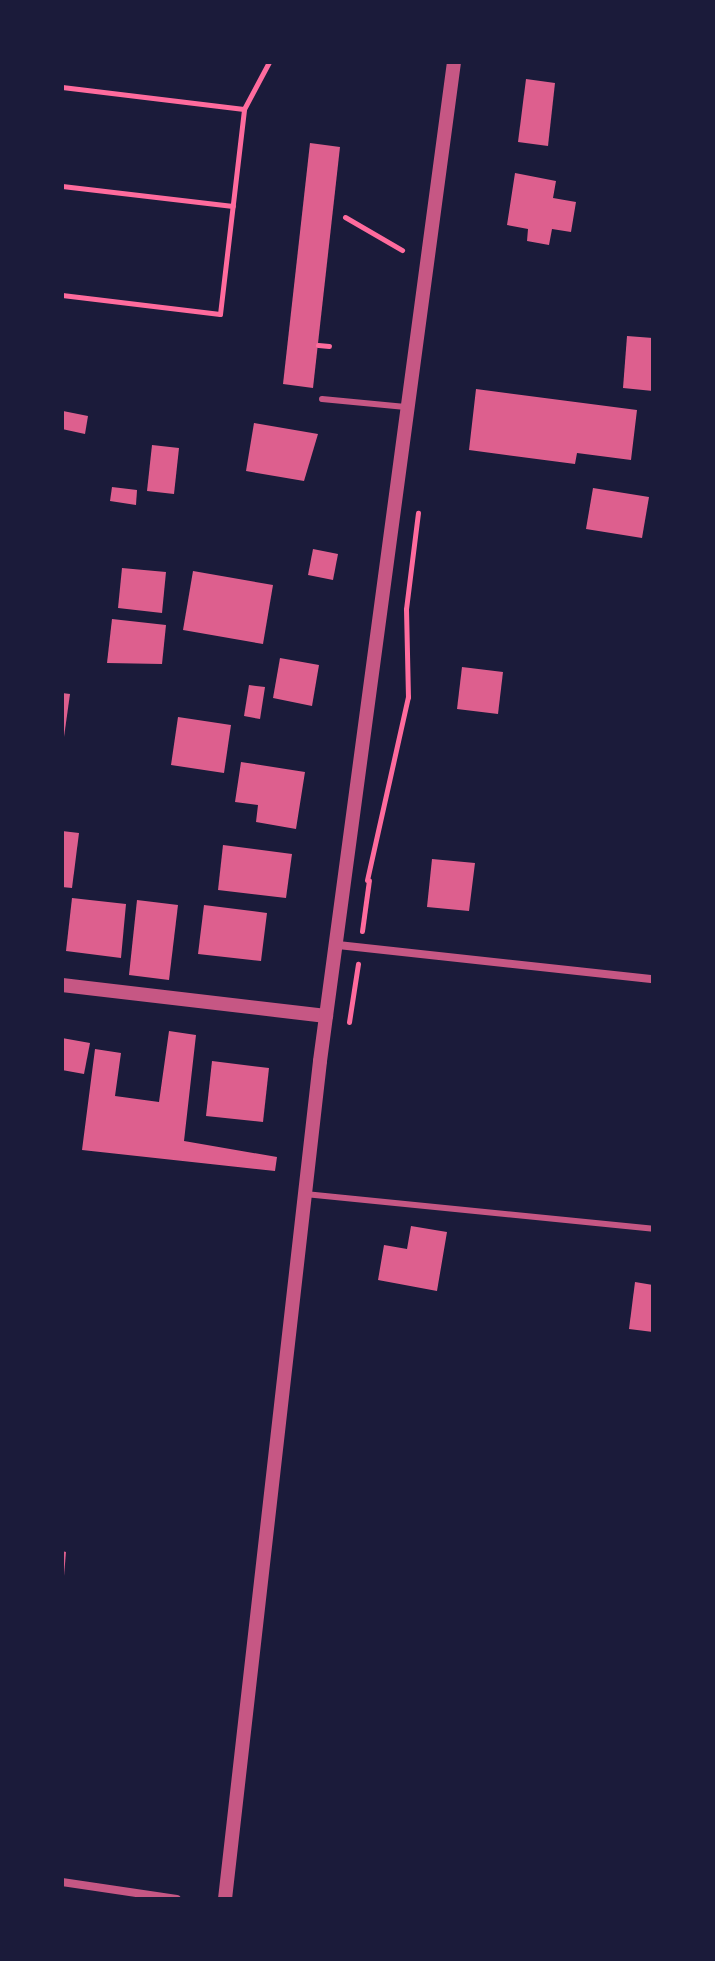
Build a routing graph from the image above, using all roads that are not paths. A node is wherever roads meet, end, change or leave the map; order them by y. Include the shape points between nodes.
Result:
1 (454, 62) edge
2 (322, 399) dead end
3 (407, 407) junction
4 (338, 945) junction
5 (653, 979) edge
6 (62, 985) edge
7 (326, 1016) junction
8 (305, 1194) junction
9 (653, 1229) edge
10 (62, 1882) edge
11 (177, 1899) edge
12 (225, 1899) edge

1 - 3 street
2 - 3 lane
3 - 4 street
4 - 5 street
4 - 7 street
6 - 7 street
7 - 8 street
8 - 9 lane
8 - 12 street
10 - 11 street

